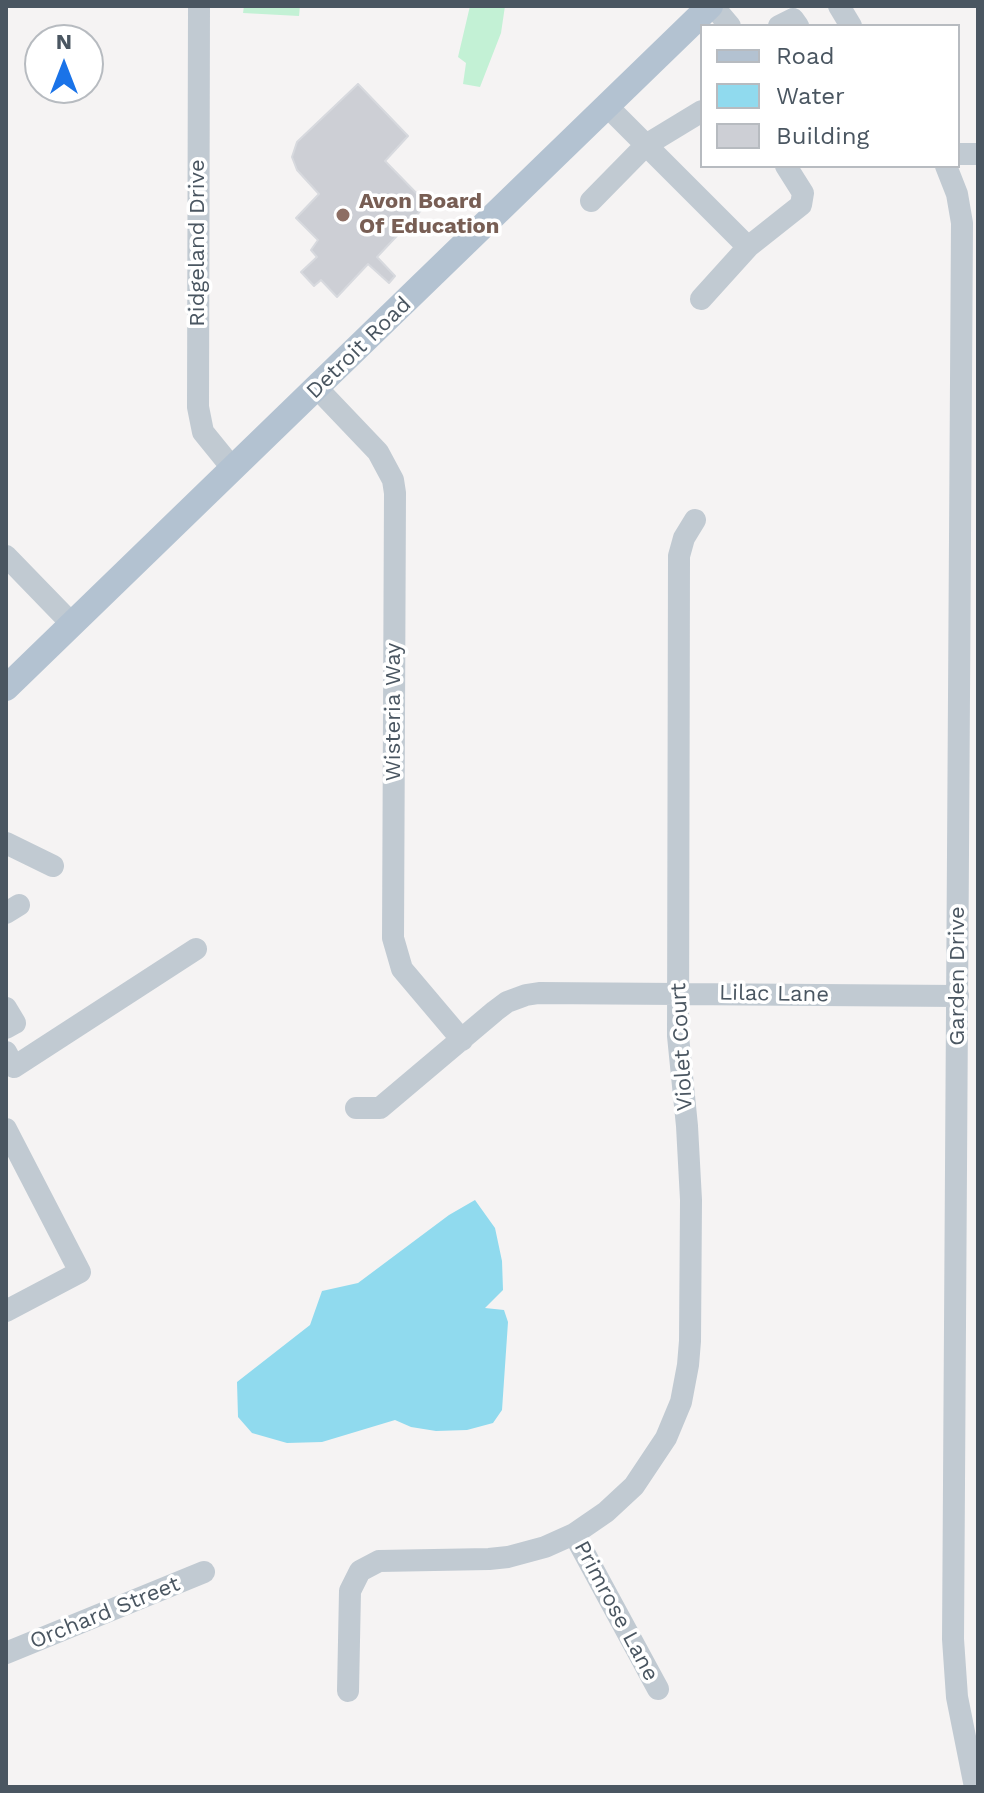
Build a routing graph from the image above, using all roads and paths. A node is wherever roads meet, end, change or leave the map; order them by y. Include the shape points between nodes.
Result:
1 (199, 6) edge
2 (711, 6) edge
3 (839, 6) edge
4 (700, 24) edge
5 (728, 24) edge
6 (850, 24) edge
7 (696, 31) edge
8 (608, 107) junction
9 (700, 112) edge
10 (646, 145) junction
11 (787, 168) edge
12 (947, 168) edge
13 (591, 201) dead end
14 (748, 247) junction
15 (701, 299) dead end
16 (317, 388) junction
17 (233, 469) junction
18 (695, 520) dead end
19 (6, 556) edge
20 (72, 624) junction
21 (6, 688) edge
22 (6, 843) edge
23 (53, 866) dead end
24 (196, 949) dead end
25 (678, 993) junction
26 (964, 1004) edge
27 (6, 1008) edge
28 (6, 1028) edge
29 (462, 1040) junction
30 (6, 1052) edge
31 (356, 1108) dead end
32 (6, 1129) edge
33 (6, 1311) edge
34 (574, 1534) junction
35 (204, 1572) dead end
36 (6, 1653) edge
37 (658, 1689) dead end
38 (348, 1691) dead end
39 (975, 1787) edge

1 - 17 street, Ridgeland Drive via 198,407 203,432
2 - 4 main road, Detroit Road
2 - 5 street
3 - 6 street
7 - 8 main road, Detroit Road
8 - 10 street
8 - 16 main road, Detroit Road
9 - 10 street
10 - 13 street
10 - 14 street
11 - 14 street via 803,193 801,205
12 - 26 street, Garden Drive via 962,223
14 - 15 street
16 - 17 main road, Detroit Road
16 - 29 street, Wisteria Way via 378,452 393,480 393,938 402,969
17 - 20 main road, Detroit Road
18 - 25 street, Violet Court via 679,556
19 - 20 street
20 - 21 main road, Detroit Road
22 - 23 street
24 - 30 street via 14,1067
25 - 26 street, Lilac Lane
25 - 29 street, Lilac Lane via 526,995 507,1002
25 - 34 street, Violet Court via 691,1200 685,1384 670,1430 646,1471 613,1506
26 - 39 street, Garden Drive via 953,1650
27 - 28 street via 15,1023
29 - 31 street, Lilac Lane via 380,1108
32 - 33 street via 80,1272
34 - 37 street, Primrose Lane
34 - 38 street, Violet Court via 508,1557 370,1564 350,1591
35 - 36 street, Orchard Street

